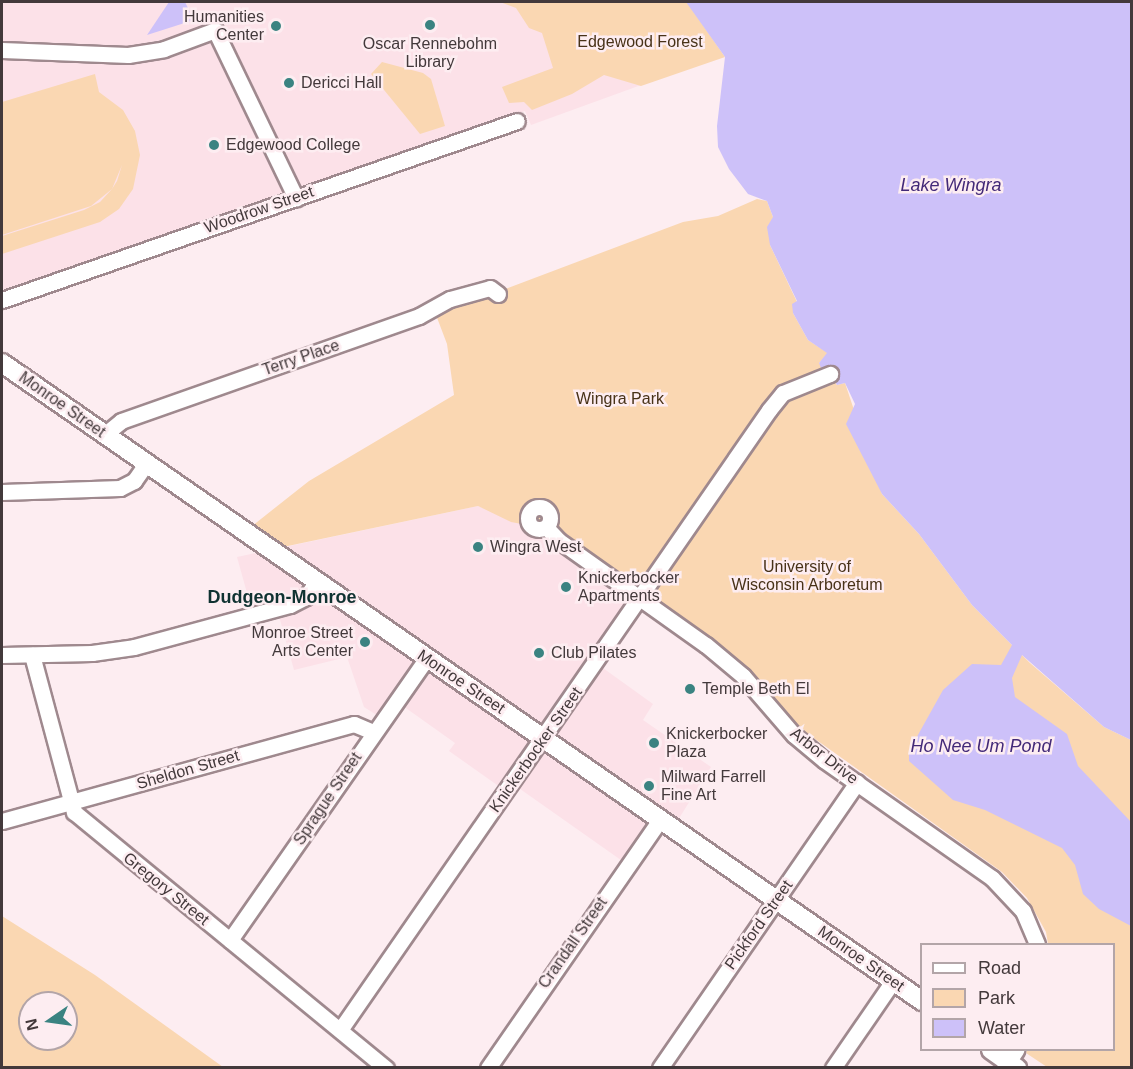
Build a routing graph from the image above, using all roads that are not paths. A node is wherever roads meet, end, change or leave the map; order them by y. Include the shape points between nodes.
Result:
1 (2, 50) edge
2 (517, 121) dead end
3 (296, 198) junction
4 (498, 294) dead end
5 (2, 300) edge
6 (2, 363) edge
7 (830, 374) dead end
8 (104, 435) junction
9 (146, 464) junction
10 (2, 492) edge
11 (546, 527) dead end
12 (316, 582) junction
13 (639, 598) junction
14 (2, 655) edge
15 (32, 655) junction
16 (426, 659) junction
17 (372, 732) junction
18 (545, 739) junction
19 (857, 782) junction
20 (69, 804) junction
21 (660, 820) junction
22 (2, 821) edge
23 (776, 900) junction
24 (230, 940) junction
25 (1036, 943) edge
26 (893, 981) junction
27 (920, 1000) edge
28 (340, 1030) junction
29 (993, 1051) edge
30 (1011, 1062) edge
31 (386, 1068) edge
32 (488, 1068) edge
33 (660, 1068) edge
34 (833, 1068) edge

1 - 3 street via 128,55 164,49 215,30
2 - 3 street, Woodrow Street
3 - 5 street, Woodrow Street
4 - 8 street, Terry Place via 490,288 450,299 419,316 121,421
6 - 8 main road, Monroe Street
7 - 13 street, Knickerbocker Street via 783,393
8 - 9 main road, Monroe Street
9 - 10 street via 134,481 120,488
9 - 12 main road, Monroe Street
11 - 13 street, Arbor Drive
12 - 15 street via 306,597 290,605 183,635 92,652
12 - 16 main road, Monroe Street
13 - 18 street, Knickerbocker Street
13 - 19 street, Arbor Drive via 743,676 794,735
14 - 15 street
15 - 20 street, Gregory Street
16 - 17 street, Sprague Street
16 - 18 main road, Monroe Street
17 - 20 street, Sheldon Street via 354,724
17 - 24 street, Sprague Street
18 - 21 main road, Monroe Street
18 - 28 street, Knickerbocker Street
19 - 23 street, Pickford Street
19 - 25 street, Arbor Drive via 1008,892 1023,911
20 - 22 street, Sheldon Street
20 - 24 street, Gregory Street via 84,822
21 - 23 main road, Monroe Street
21 - 32 street, Crandall Street
23 - 26 main road, Monroe Street
23 - 33 street, Pickford Street
24 - 28 street, Gregory Street
26 - 27 main road, Monroe Street
26 - 34 street
28 - 31 street, Gregory Street
29 - 30 main road

